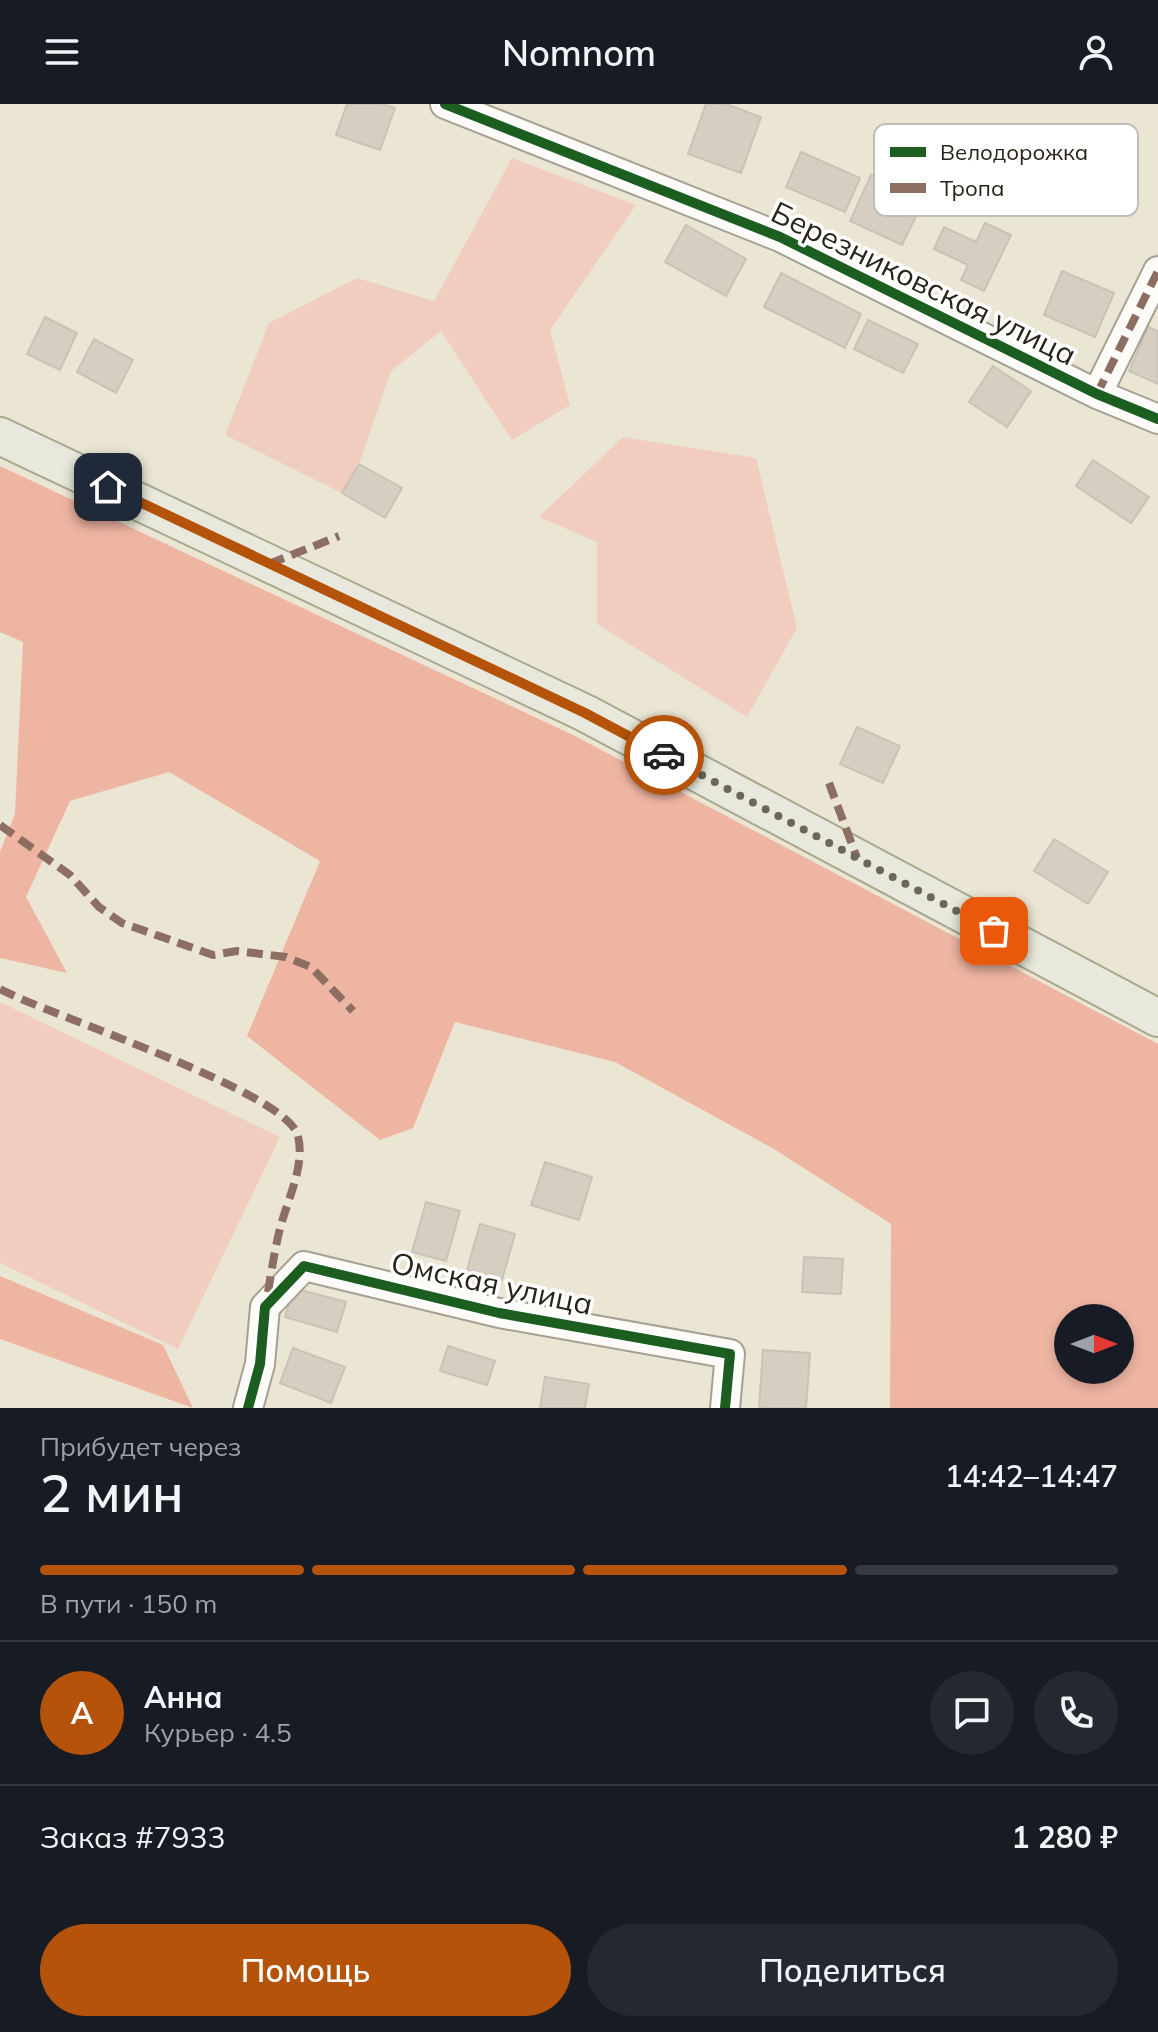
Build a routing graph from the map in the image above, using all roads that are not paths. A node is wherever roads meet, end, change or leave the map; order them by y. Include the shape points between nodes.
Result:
1 (445, 104) edge
2 (1158, 271) edge
3 (1097, 394) junction
4 (1158, 419) edge
5 (0, 436) edge
6 (1158, 1018) edge
7 (248, 1408) edge
8 (725, 1408) edge

1 - 3 street, Березниковская улица via 780,237
2 - 3 street
3 - 4 street, Березниковская улица
5 - 6 main road via 585,713
7 - 8 street, Омская улица via 260,1364 265,1307 304,1266 499,1313 730,1354

